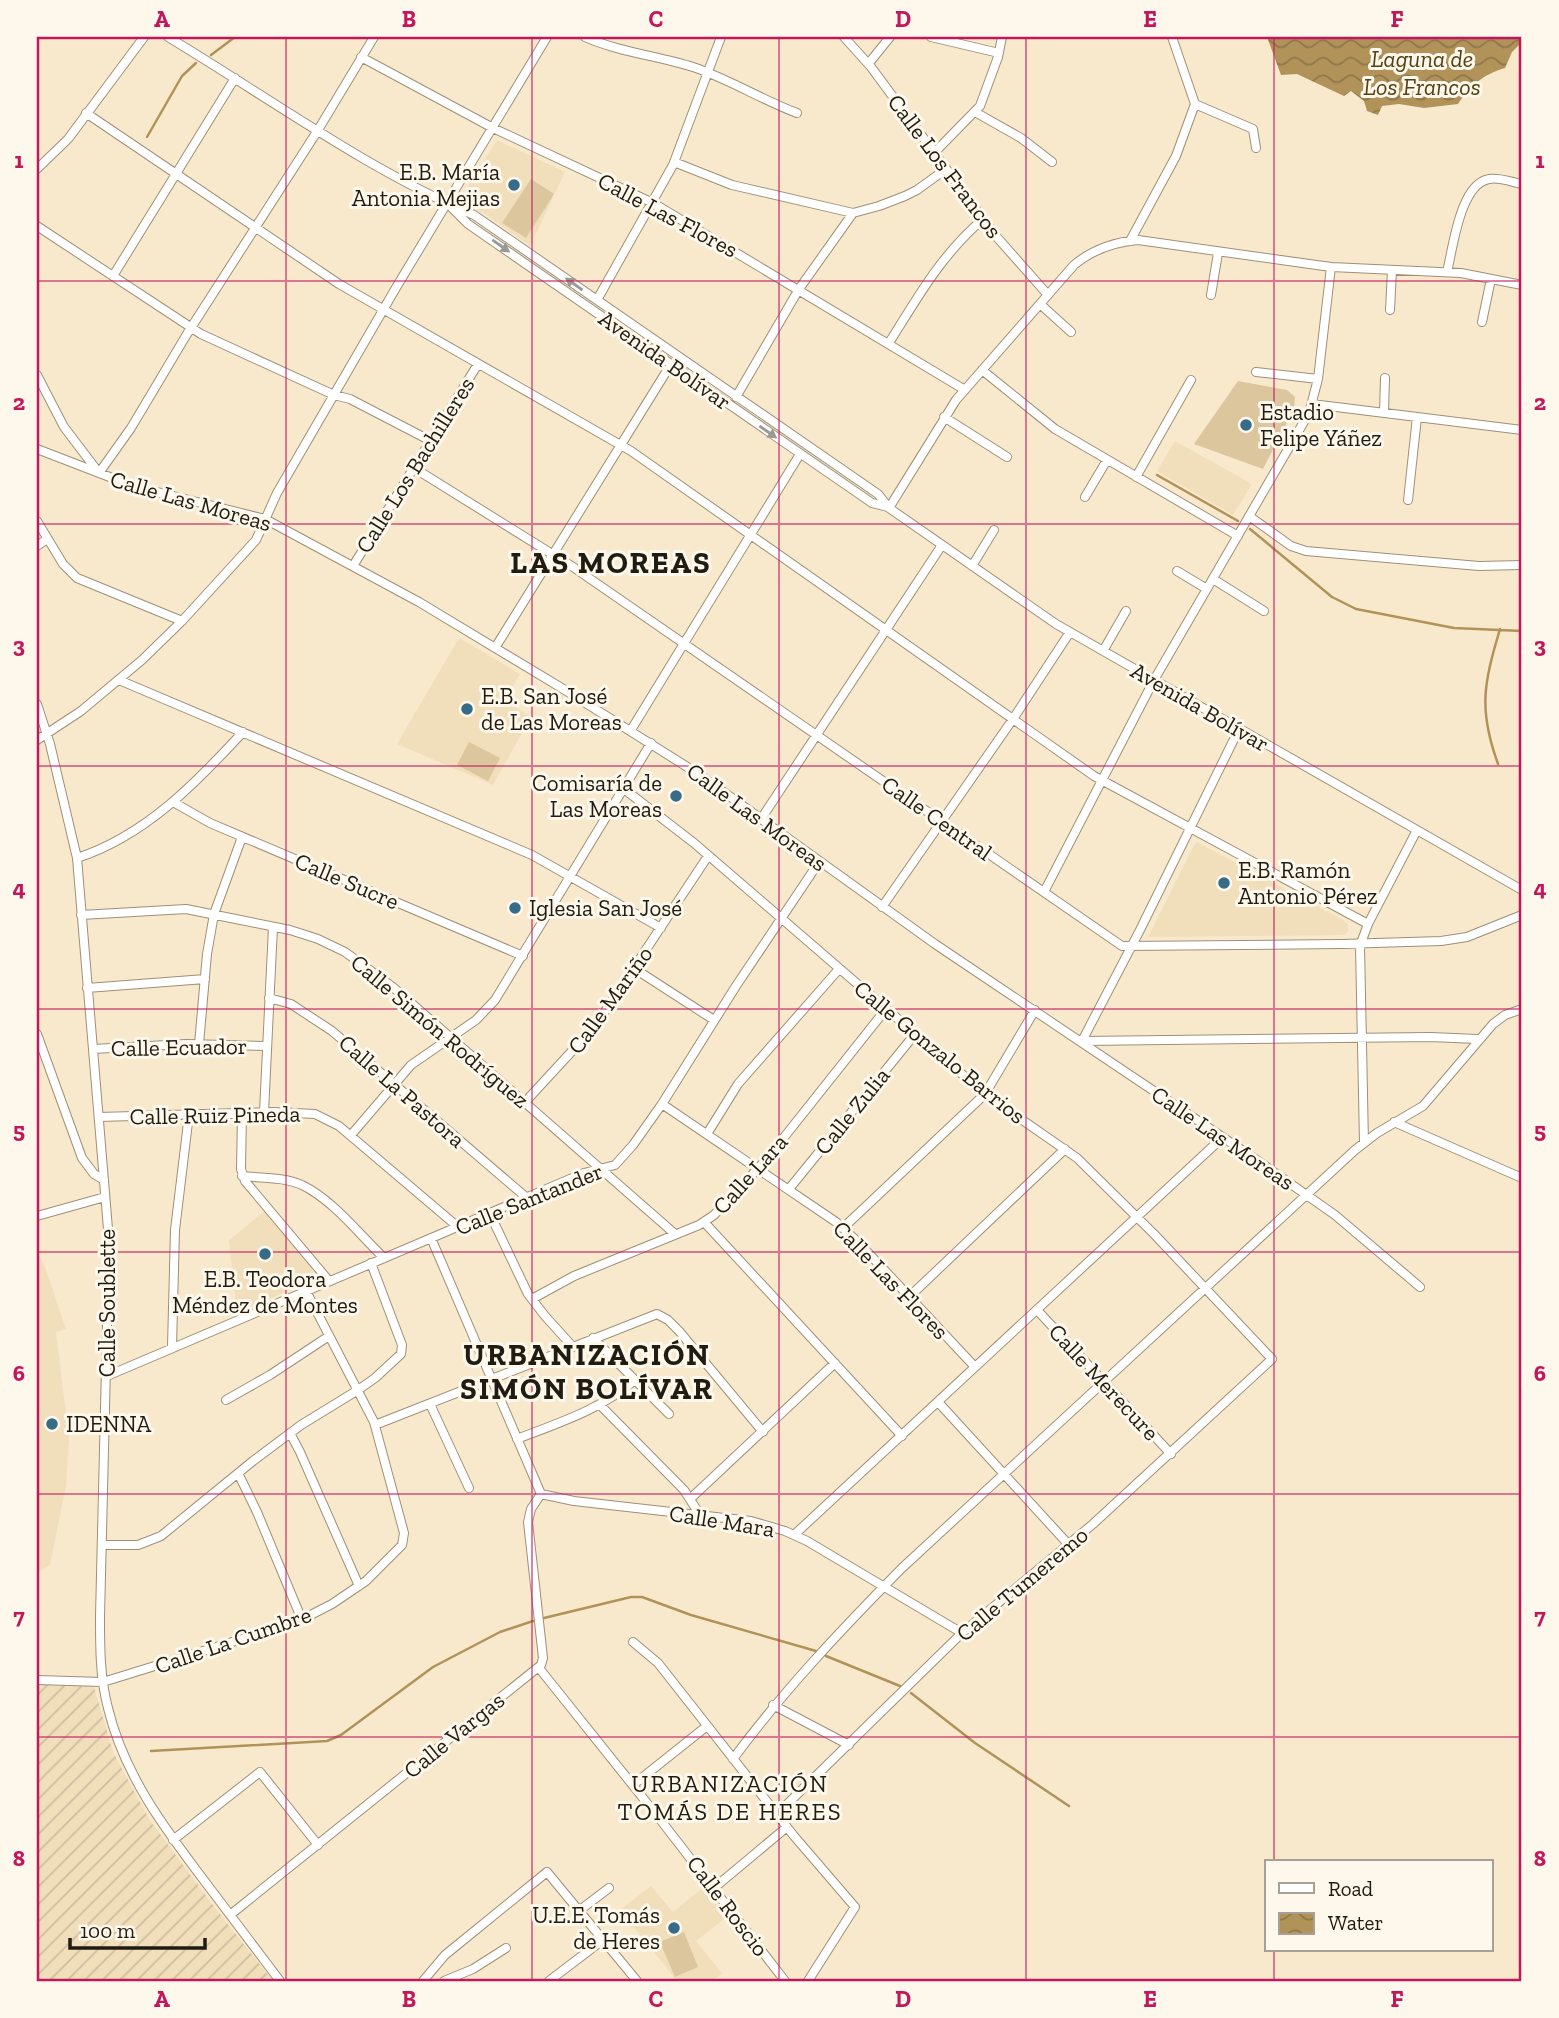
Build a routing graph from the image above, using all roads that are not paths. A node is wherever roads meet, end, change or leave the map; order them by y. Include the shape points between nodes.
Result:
1 (144, 37) edge
2 (167, 37) edge
3 (374, 37) edge
4 (547, 37) edge
5 (584, 37) edge
6 (721, 37) edge
7 (844, 37) edge
8 (890, 37) edge
9 (931, 37) edge
10 (1002, 37) edge
11 (1172, 37) edge
12 (999, 53) junction
13 (361, 57) junction
14 (869, 63) junction
15 (707, 73) junction
16 (235, 78) junction
17 (1195, 104) junction
18 (975, 112) junction
19 (86, 113) junction
20 (797, 113) dead end
21 (493, 128) junction
22 (318, 130) junction
23 (1256, 148) dead end
24 (934, 153) junction
25 (674, 162) junction
26 (1052, 162) dead end
27 (37, 169) edge
28 (946, 169) junction
29 (176, 173) junction
30 (1522, 184) edge
31 (653, 202) junction
32 (448, 204) junction
33 (853, 213) junction
34 (983, 219) junction
35 (37, 226) edge
36 (256, 228) junction
37 (1130, 241) junction
38 (1219, 253) junction
39 (1331, 267) junction
40 (1392, 270) junction
41 (1447, 272) junction
42 (113, 276) junction
43 (1491, 279) junction
44 (1522, 285) edge
45 (799, 289) junction
46 (1048, 295) junction
47 (1211, 295) dead end
48 (597, 300) junction
49 (1040, 304) junction
50 (383, 310) junction
51 (1390, 310) dead end
52 (1482, 322) dead end
53 (191, 328) junction
54 (1071, 332) dead end
55 (889, 343) junction
56 (671, 364) junction
57 (478, 365) junction
58 (982, 370) junction
59 (1256, 372) dead end
60 (37, 375) edge
61 (1385, 377) dead end
62 (1318, 379) junction
63 (1191, 380) dead end
64 (965, 390) junction
65 (334, 395) junction
66 (736, 397) junction
67 (1312, 404) junction
68 (1384, 413) junction
69 (944, 417) junction
70 (1417, 417) junction
71 (1522, 430) edge
72 (430, 441) junction
73 (621, 445) junction
74 (37, 449) edge
75 (800, 454) junction
76 (1007, 457) dead end
77 (1107, 460) junction
78 (414, 468) junction
79 (99, 473) junction
80 (1136, 477) junction
81 (1085, 497) dead end
82 (1408, 500) dead end
83 (888, 508) junction
84 (1249, 516) junction
85 (265, 519) junction
86 (37, 520) edge
87 (994, 530) dead end
88 (751, 534) junction
89 (1238, 536) junction
90 (47, 538) junction
91 (942, 545) junction
92 (37, 546) edge
93 (554, 555) junction
94 (1522, 565) edge
95 (353, 566) junction
96 (972, 566) junction
97 (1177, 571) dead end
98 (1213, 579) junction
99 (1207, 589) junction
100 (1126, 611) dead end
101 (1264, 611) dead end
102 (182, 621) junction
103 (886, 629) junction
104 (1070, 632) junction
105 (684, 642) junction
106 (495, 648) junction
107 (1103, 651) junction
108 (119, 680) junction
109 (1154, 680) junction
110 (37, 704) edge
111 (1013, 719) junction
112 (1239, 729) junction
113 (631, 730) junction
114 (243, 732) junction
115 (47, 734) junction
116 (816, 734) junction
117 (37, 740) edge
118 (651, 743) junction
119 (1103, 781) junction
120 (624, 789) junction
121 (173, 802) junction
122 (761, 819) junction
123 (943, 822) junction
124 (1190, 828) junction
125 (1417, 830) junction
126 (242, 837) junction
127 (708, 856) junction
128 (77, 858) junction
129 (819, 862) junction
130 (572, 876) junction
131 (1522, 890) edge
132 (1044, 892) junction
133 (882, 907) junction
134 (214, 914) junction
135 (81, 915) junction
136 (1522, 915) edge
137 (780, 919) junction
138 (1368, 925) junction
139 (274, 927) junction
140 (661, 928) junction
141 (1361, 943) junction
142 (1131, 947) junction
143 (523, 956) junction
144 (635, 969) junction
145 (839, 969) junction
146 (205, 979) junction
147 (87, 988) junction
148 (269, 998) junction
149 (886, 1009) junction
150 (1522, 1009) edge
151 (1035, 1010) junction
152 (714, 1020) junction
153 (37, 1034) edge
154 (915, 1034) junction
155 (451, 1037) junction
156 (1361, 1039) junction
157 (1479, 1039) junction
158 (1082, 1041) junction
159 (199, 1044) junction
160 (266, 1046) junction
161 (93, 1049) junction
162 (394, 1083) junction
163 (985, 1094) junction
164 (526, 1101) junction
165 (662, 1104) junction
166 (264, 1112) junction
167 (242, 1113) junction
168 (189, 1114) junction
169 (99, 1117) junction
170 (1394, 1122) junction
171 (707, 1134) junction
172 (351, 1135) junction
173 (1223, 1137) junction
174 (1364, 1143) junction
175 (1065, 1149) junction
176 (602, 1168) junction
177 (758, 1168) junction
178 (242, 1176) junction
179 (1522, 1178) edge
180 (104, 1180) junction
181 (789, 1189) junction
182 (105, 1196) junction
183 (1307, 1196) junction
184 (527, 1198) junction
185 (490, 1214) junction
186 (37, 1216) edge
187 (1138, 1218) junction
188 (704, 1222) junction
189 (458, 1227) junction
190 (843, 1228) junction
191 (675, 1234) junction
192 (431, 1238) junction
193 (384, 1258) junction
194 (371, 1263) junction
195 (329, 1281) junction
196 (1420, 1287) dead end
197 (1206, 1288) junction
198 (306, 1291) junction
199 (909, 1297) junction
200 (532, 1299) junction
201 (1037, 1310) junction
202 (329, 1336) junction
203 (593, 1338) junction
204 (172, 1347) junction
205 (573, 1347) junction
206 (1272, 1359) joint
207 (835, 1363) junction
208 (975, 1367) junction
209 (107, 1376) junction
210 (490, 1380) junction
211 (635, 1380) junction
212 (1104, 1382) junction
213 (358, 1391) junction
214 (226, 1400) dead end
215 (938, 1402) junction
216 (430, 1404) junction
217 (600, 1405) junction
218 (669, 1414) dead end
219 (375, 1425) junction
220 (762, 1432) junction
221 (290, 1433) junction
222 (902, 1436) junction
223 (517, 1439) junction
224 (1171, 1454) junction
225 (238, 1473) junction
226 (1004, 1474) junction
227 (469, 1488) dead end
228 (541, 1494) junction
229 (690, 1499) junction
230 (700, 1515) junction
231 (794, 1535) junction
232 (102, 1545) junction
233 (1069, 1545) junction
234 (359, 1586) junction
235 (884, 1587) junction
236 (302, 1620) junction
237 (962, 1633) junction
238 (633, 1642) dead end
239 (539, 1668) junction
240 (37, 1680) edge
241 (103, 1682) junction
242 (773, 1705) junction
243 (707, 1726) junction
244 (849, 1745) junction
245 (733, 1759) junction
246 (633, 1785) junction
247 (777, 1814) junction
248 (787, 1827) junction
249 (173, 1840) junction
250 (318, 1845) junction
251 (609, 1888) dead end
252 (714, 1888) junction
253 (580, 1910) junction
254 (230, 1915) junction
255 (604, 1939) junction
256 (506, 1948) dead end
257 (281, 1981) edge
258 (423, 1981) edge
259 (444, 1981) edge
260 (549, 1981) edge
261 (637, 1981) edge
262 (785, 1981) edge
263 (808, 1981) edge

1 - 19 street
2 - 16 street, Avenida Bolívar
3 - 13 street
4 - 21 street
5 - 15 street
6 - 15 street
7 - 14 street, Calle Los Francos
8 - 14 street
9 - 12 street
10 - 12 street
11 - 17 street
12 - 18 street
13 - 21 street, Calle Las Flores
13 - 22 street
14 - 24 street, Calle Los Francos
15 - 20 street
15 - 25 street
16 - 22 street, Avenida Bolívar
16 - 29 street
17 - 23 street via 1253,129
17 - 37 street via 1175,156
18 - 24 street
18 - 26 street
19 - 27 street
19 - 29 street
21 - 31 street, Calle Las Flores
21 - 32 street
22 - 32 street, Avenida Bolívar
22 - 36 street
24 - 28 street, Calle Los Francos
25 - 31 street
25 - 33 street via 732,185
28 - 33 street via 905,196
28 - 34 street, Calle Los Francos
29 - 36 street
29 - 42 street
30 - 41 street via 1488,179 1471,192
31 - 45 street, Calle Las Flores
31 - 48 street
48 -> 32 street, Avenida Bolívar via 474,215
32 - 50 street
32 -> 56 street, Avenida Bolívar via 468,224
33 - 45 street
34 - 46 street, Calle Los Francos
34 - 55 street via 945,257
35 - 42 street
36 - 50 street
36 - 53 street
37 - 38 street
37 - 46 street via 1082,258
38 - 39 street
38 - 47 street
39 - 40 street
39 - 62 street
40 - 41 street
40 - 51 street
41 - 43 street
42 - 53 street
43 - 44 street
43 - 52 street
45 - 55 street, Calle Las Flores
45 - 66 street
46 - 49 street
48 - 66 street, Avenida Bolívar
49 - 54 street
49 - 58 street
50 - 57 street
50 - 65 street
53 - 65 street
53 - 79 street
55 - 64 street, Calle Las Flores
56 - 73 street
56 -> 75 street, Avenida Bolívar
57 - 72 street, Calle Los Bachilleres
57 - 73 street
58 - 64 street
58 - 77 street via 1044,422
59 - 62 street
60 - 79 street via 64,427
61 - 68 street
62 - 67 street
63 - 80 street
64 - 69 street
65 - 72 street
65 - 85 street
66 - 83 street, Avenida Bolívar via 878,494
67 - 68 street
67 - 84 street
68 - 70 street
69 - 76 street
69 - 83 street
70 - 71 street
70 - 82 street
72 - 78 street, Calle Los Bachilleres
73 - 88 street
73 - 93 street
74 - 79 street, Calle Las Moreas
75 - 83 street, Avenida Bolívar via 872,503
75 - 88 street
77 - 80 street
77 - 81 street
78 - 93 street, Calle Central
78 - 95 street, Calle Los Bachilleres
79 - 85 street, Calle Las Moreas
80 - 89 street
83 - 91 street, Avenida Bolívar
84 - 89 street
84 - 94 street via 1291,546 1307,551 1479,566
85 - 95 street, Calle Las Moreas
85 - 102 street via 256,540
86 - 90 street
87 - 96 street
88 - 103 street
88 - 105 street
89 - 98 street
90 - 92 street
90 - 102 street via 77,578
91 - 96 street, Avenida Bolívar
91 - 103 street
93 - 105 street, Calle Central
93 - 106 street
95 - 106 street, Calle Las Moreas
96 - 104 street, Avenida Bolívar
97 - 99 street
98 - 99 street
98 - 101 street
99 - 109 street
100 - 107 street
102 - 108 street
103 - 111 street
103 - 116 street
104 - 107 street, Avenida Bolívar
104 - 111 street
105 - 113 street
105 - 116 street, Calle Central
106 - 113 street, Calle Las Moreas
107 - 109 street, Avenida Bolívar
108 - 114 street
108 - 115 street
109 - 112 street, Avenida Bolívar
109 - 119 street
110 - 115 street, Calle Soublette
111 - 119 street
111 - 123 street
112 - 124 street
112 - 125 street, Avenida Bolívar
113 - 118 street, Calle Las Moreas
114 - 121 street
114 - 130 street
115 - 117 street
115 - 128 street, Calle Soublette
116 - 122 street
116 - 123 street, Calle Central
118 - 120 street
118 - 122 street, Calle Las Moreas
119 - 124 street
119 - 132 street
120 - 127 street, Calle Gonzalo Barrios
120 - 130 street
121 - 126 street, Calle Sucre
121 - 128 street via 104,848
122 - 129 street, Calle Las Moreas
123 - 132 street, Calle Central
123 - 133 street
124 - 138 street
124 - 142 street
125 - 131 street, Avenida Bolívar
125 - 138 street
126 - 134 street
126 - 143 street, Calle Sucre
127 - 137 street, Calle Gonzalo Barrios
127 - 140 street, Calle Mariño
128 - 135 street, Calle Soublette
129 - 133 street, Calle Las Moreas
129 - 137 street, Calle Santander
130 - 140 street
130 - 143 street
132 - 142 street, Calle Central via 1120,945
133 - 151 street, Calle Las Moreas
134 - 135 street, Calle Simón Rodríguez via 177,909
134 - 139 street, Calle Simón Rodríguez
134 - 146 street
135 - 147 street, Calle Soublette
136 - 141 street, Calle Central via 1461,938
137 - 145 street, Calle Gonzalo Barrios
137 - 152 street, Calle Santander
138 - 141 street
139 - 148 street
139 - 155 street, Calle Simón Rodríguez via 345,952
140 - 144 street, Calle Mariño
141 - 142 street, Calle Central
141 - 156 street
142 - 158 street
143 - 155 street via 486,1010
144 - 152 street
144 - 164 street, Calle Mariño via 589,1035
145 - 149 street, Calle Gonzalo Barrios
145 - 171 street via 738,1084
146 - 147 street
146 - 159 street
147 - 161 street, Calle Soublette
148 - 160 street
148 - 162 street, Calle La Pastora via 284,1000 317,1020
149 - 154 street, Calle Gonzalo Barrios
149 - 177 street, Calle Lara
150 - 157 street via 1499,1018
151 - 158 street, Calle Las Moreas
151 - 163 street
152 - 165 street, Calle Santander
153 - 180 street via 82,1158
154 - 163 street, Calle Gonzalo Barrios
154 - 181 street, Calle Zulia
155 - 162 street via 428,1051
155 - 164 street, Calle Simón Rodríguez
156 - 157 street
156 - 158 street
156 - 174 street
157 - 170 street via 1423,1107
158 - 173 street, Calle Las Moreas
159 - 160 street, Calle Ecuador
159 - 161 street, Calle Ecuador
160 - 166 street
161 - 169 street, Calle Soublette
162 - 172 street
162 - 184 street, Calle La Pastora
163 - 175 street, Calle Gonzalo Barrios
163 - 190 street
164 - 176 street, Calle Simón Rodríguez
165 - 171 street, Calle Las Flores
165 - 176 street, Calle Santander via 618,1162
166 - 167 street, Calle Ruiz Pineda
166 - 172 street, Calle Ruiz Pineda via 315,1114
167 - 168 street, Calle Ruiz Pineda
167 - 178 street
168 - 169 street, Calle Ruiz Pineda
168 - 204 street via 175,1230
169 - 180 street, Calle Soublette
170 - 174 street
170 - 179 street
171 - 177 street, Calle Las Flores
172 - 189 street, Calle Ruiz Pineda
173 - 183 street, Calle Las Moreas
173 - 187 street
174 - 183 street
175 - 187 street, Calle Gonzalo Barrios
175 - 199 street
176 - 184 street, Calle Santander
176 - 191 street, Calle Simón Rodríguez
177 - 181 street, Calle Las Flores
177 - 188 street, Calle Lara
178 - 193 street via 303,1186
178 - 195 street
180 - 182 street, Calle Soublette
181 - 190 street, Calle Las Flores
182 - 186 street
182 - 209 street, Calle Soublette via 110,1276
183 - 196 street, Calle Las Moreas
183 - 197 street
184 - 185 street, Calle Santander
185 - 189 street, Calle Santander
185 - 200 street
187 - 197 street, Calle Gonzalo Barrios
187 - 201 street
188 - 191 street, Calle Lara
188 - 207 street
189 - 192 street, Calle Santander
190 - 199 street, Calle Las Flores
191 - 200 street, Calle Lara via 574,1276
192 - 193 street, Calle Santander
192 - 210 street
193 - 194 street, Calle Santander
194 - 195 street, Calle Santander
194 - 213 street via 402,1348 396,1359
195 - 198 street, Calle Santander
197 - 206 street, Calle Gonzalo Barrios
197 - 212 street
198 - 202 street, Calle La Cumbre
198 - 204 street, Calle Santander
199 - 208 street, Calle Las Flores
200 - 205 street
201 - 208 street
201 - 212 street, Calle Merecure
202 - 213 street, Calle La Cumbre
202 - 214 street
203 - 205 street
203 - 211 street
203 - 220 street via 653,1314 665,1317
204 - 209 street, Calle Santander
205 - 210 street
206 - 224 street, Calle Tumeremo
207 - 220 street
207 - 222 street
208 - 215 street
209 - 232 street, Calle Soublette
210 - 216 street
210 - 223 street
211 - 217 street
211 - 218 street
212 - 224 street, Calle Merecure
212 - 226 street
213 - 219 street, Calle La Cumbre
213 - 221 street
215 - 222 street
215 - 226 street
216 - 219 street
216 - 227 street
217 - 223 street
217 - 229 street
219 - 234 street, Calle La Cumbre via 404,1539
220 - 229 street
221 - 225 street
221 - 234 street
222 - 231 street
223 - 228 street
224 - 233 street, Calle Tumeremo
225 - 232 street via 154,1540
225 - 236 street
226 - 233 street
226 - 235 street
228 - 230 street, Calle Mara
228 - 239 street via 528,1522 543,1658
229 - 230 street
230 - 231 street, Calle Mara via 751,1521
231 - 235 street, Calle Mara
232 - 241 street, Calle Soublette
233 - 237 street, Calle Tumeremo
234 - 236 street, Calle La Cumbre
235 - 237 street, Calle Mara
235 - 242 street
236 - 241 street, Calle La Cumbre
237 - 244 street, Calle Tumeremo
238 - 243 street via 658,1663
239 - 246 street, Calle Roscio
239 - 250 street, Calle Vargas
240 - 241 street, Calle La Cumbre
241 - 249 street, Calle Soublette via 123,1755
242 - 244 street
242 - 245 street
243 - 245 street
243 - 246 street
244 - 247 street, Calle Tumeremo
245 - 247 street
246 - 252 street, Calle Roscio
247 - 248 street
248 - 252 street
248 - 263 street via 855,1907
249 - 250 street via 260,1772
249 - 254 street, Calle Soublette
250 - 254 street, Calle Vargas
251 - 253 street
252 - 262 street, Calle Roscio
253 - 255 street
253 - 258 street via 547,1872 445,1955
254 - 257 street, Calle Soublette
255 - 260 street
255 - 261 street
256 - 259 street

